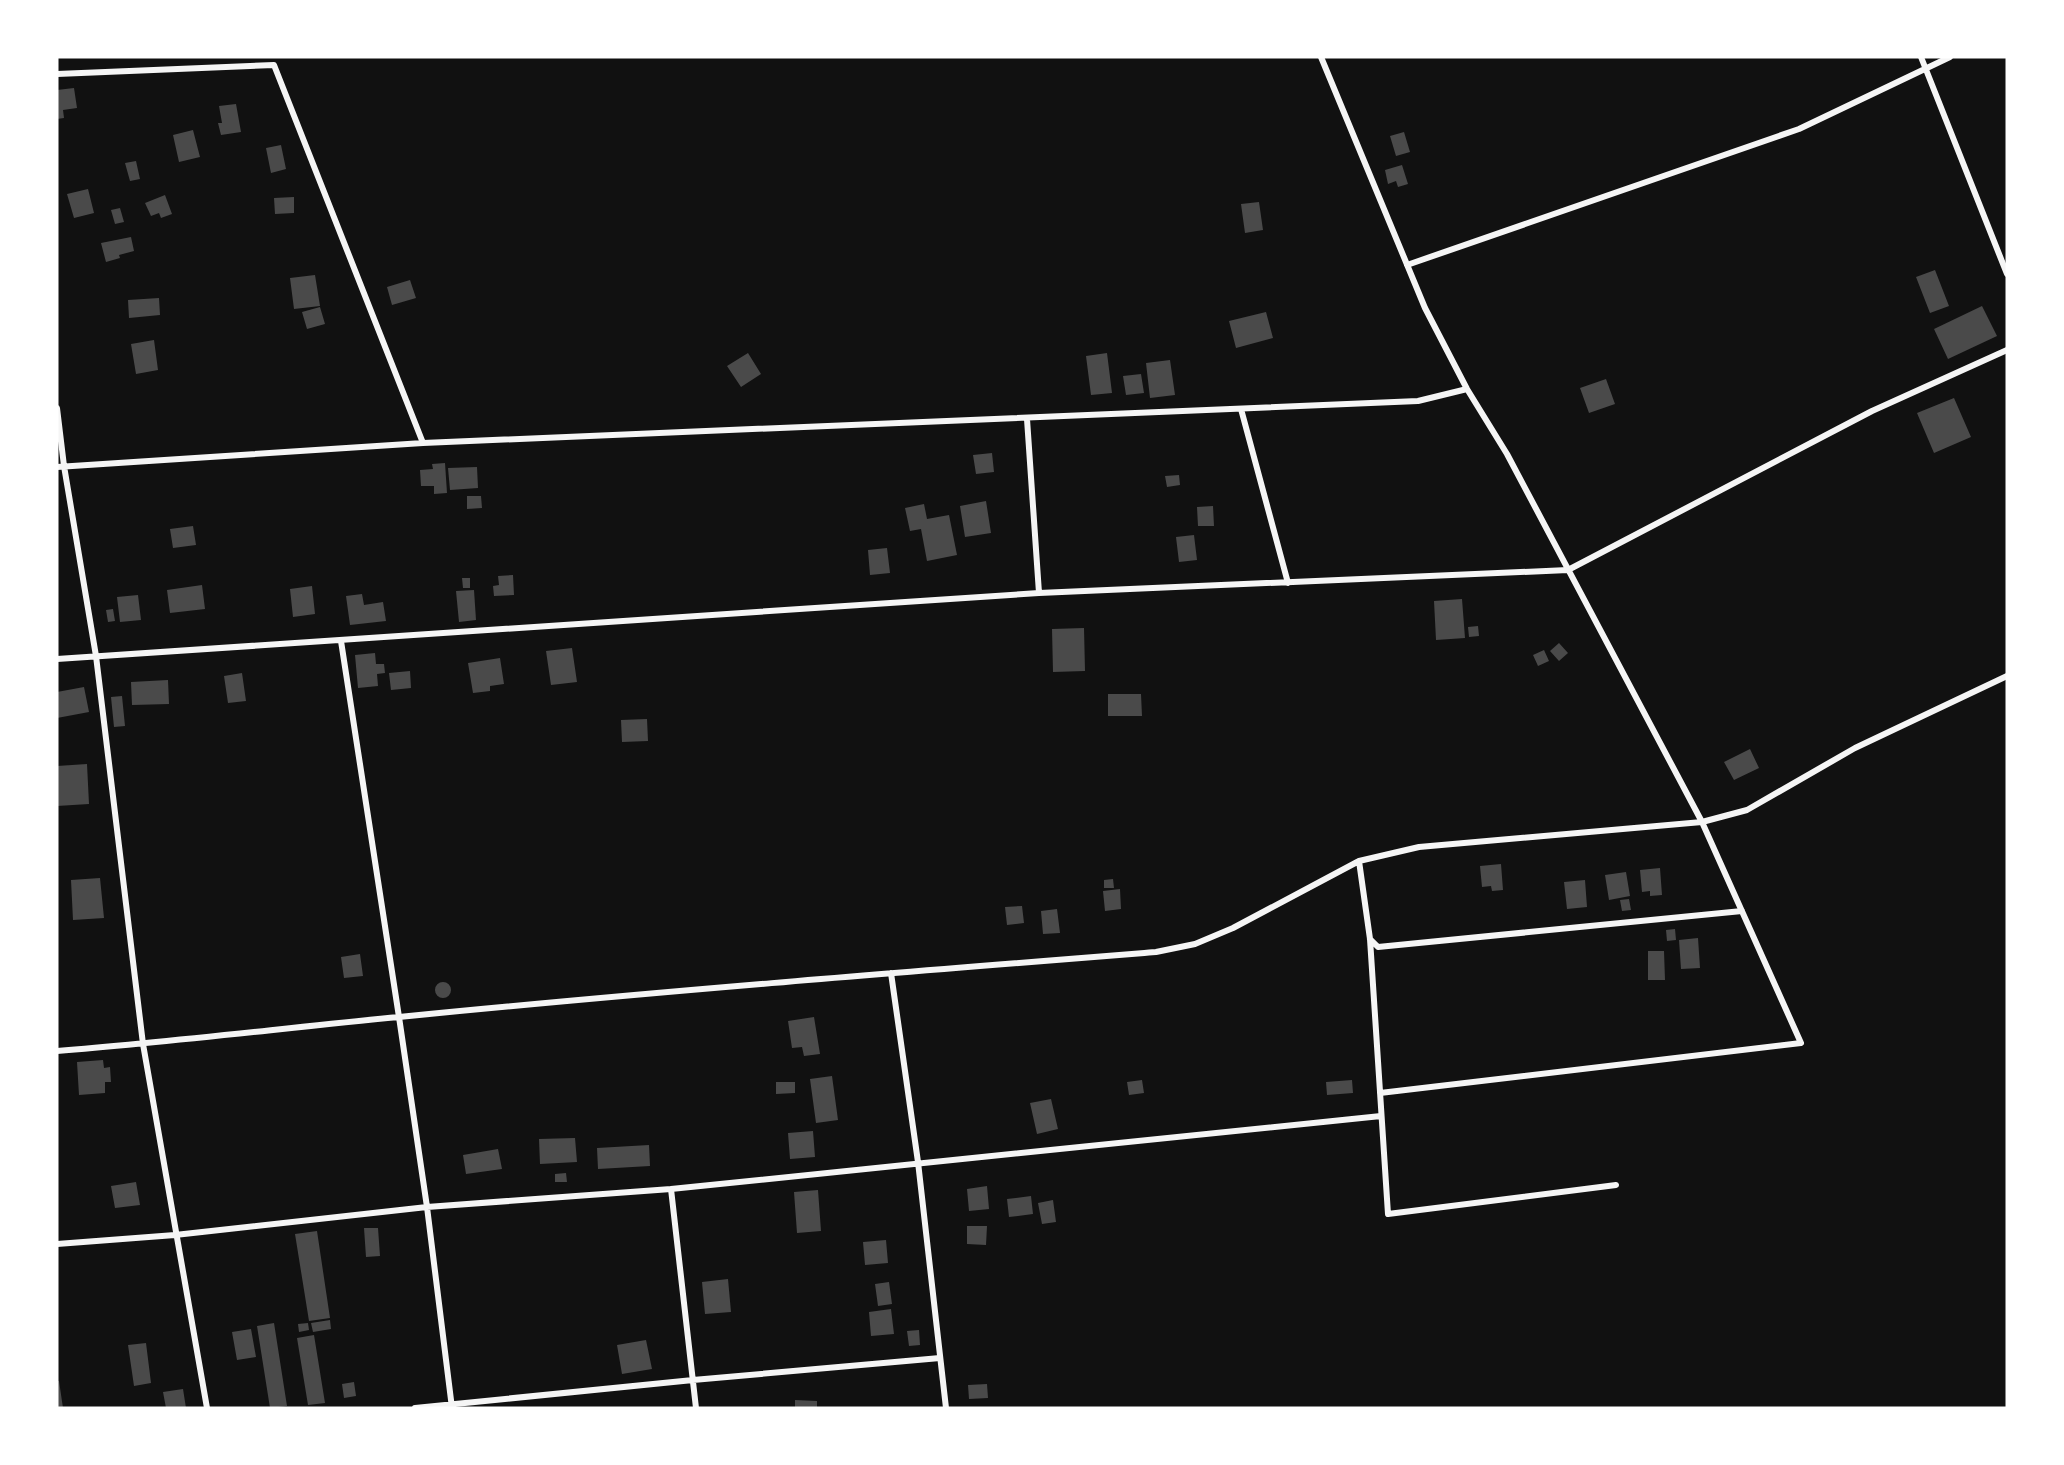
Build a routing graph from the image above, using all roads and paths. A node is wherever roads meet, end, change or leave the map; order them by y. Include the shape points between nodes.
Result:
1 (1321, 57) edge
2 (1921, 57) edge
3 (1950, 57) edge
4 (1926, 69) junction
5 (57, 74) edge
6 (1407, 265) junction
7 (2007, 274) edge
8 (2007, 350) edge
9 (1467, 389) junction
10 (57, 408) edge
11 (1241, 409) junction
12 (1027, 419) junction
13 (423, 443) junction
14 (61, 466) edge
15 (1568, 570) junction
16 (1288, 583) junction
17 (1039, 593) junction
18 (341, 641) junction
19 (96, 656) junction
20 (57, 659) edge
21 (2007, 676) edge
22 (1702, 822) junction
23 (1359, 861) junction
24 (1742, 911) junction
25 (1370, 939) junction
26 (891, 973) junction
27 (399, 1017) junction
28 (142, 1044) junction
29 (57, 1051) edge
30 (1380, 1093) junction
31 (1381, 1116) junction
32 (918, 1162) junction
33 (1616, 1185) dead end
34 (671, 1189) junction
35 (427, 1207) junction
36 (175, 1235) junction
37 (57, 1244) edge
38 (939, 1358) junction
39 (693, 1380) junction
40 (452, 1407) edge
41 (207, 1408) edge
42 (415, 1408) edge
43 (696, 1408) edge
44 (946, 1408) edge

1 - 6 street
2 - 4 street
3 - 4 street
4 - 6 street via 1799,129
4 - 7 street
5 - 13 street via 274,65
6 - 9 street
8 - 15 street via 1872,411
9 - 11 street via 1418,401
9 - 15 street via 1507,454
10 - 14 street
11 - 12 street
11 - 16 street
12 - 13 street
12 - 17 street
13 - 14 street
14 - 19 street
15 - 16 street
15 - 22 street
16 - 17 street
17 - 18 street
18 - 19 street
18 - 27 street
19 - 20 street
19 - 28 street
21 - 22 street via 1854,748 1747,810
22 - 23 street via 1419,847
22 - 24 street
23 - 25 street
23 - 26 street via 1195,944 1156,952
24 - 25 street via 1378,947
24 - 30 street via 1801,1043
25 - 30 street
26 - 27 street
26 - 32 street
27 - 28 street
27 - 35 street
28 - 29 street
28 - 36 street
30 - 31 street
31 - 32 street
31 - 33 street via 1388,1214
32 - 34 street
32 - 38 street
34 - 35 street
34 - 39 street
35 - 36 street
35 - 40 street
36 - 37 street
36 - 41 street
38 - 39 street
38 - 44 street
39 - 40 street
39 - 43 street
40 - 42 street

